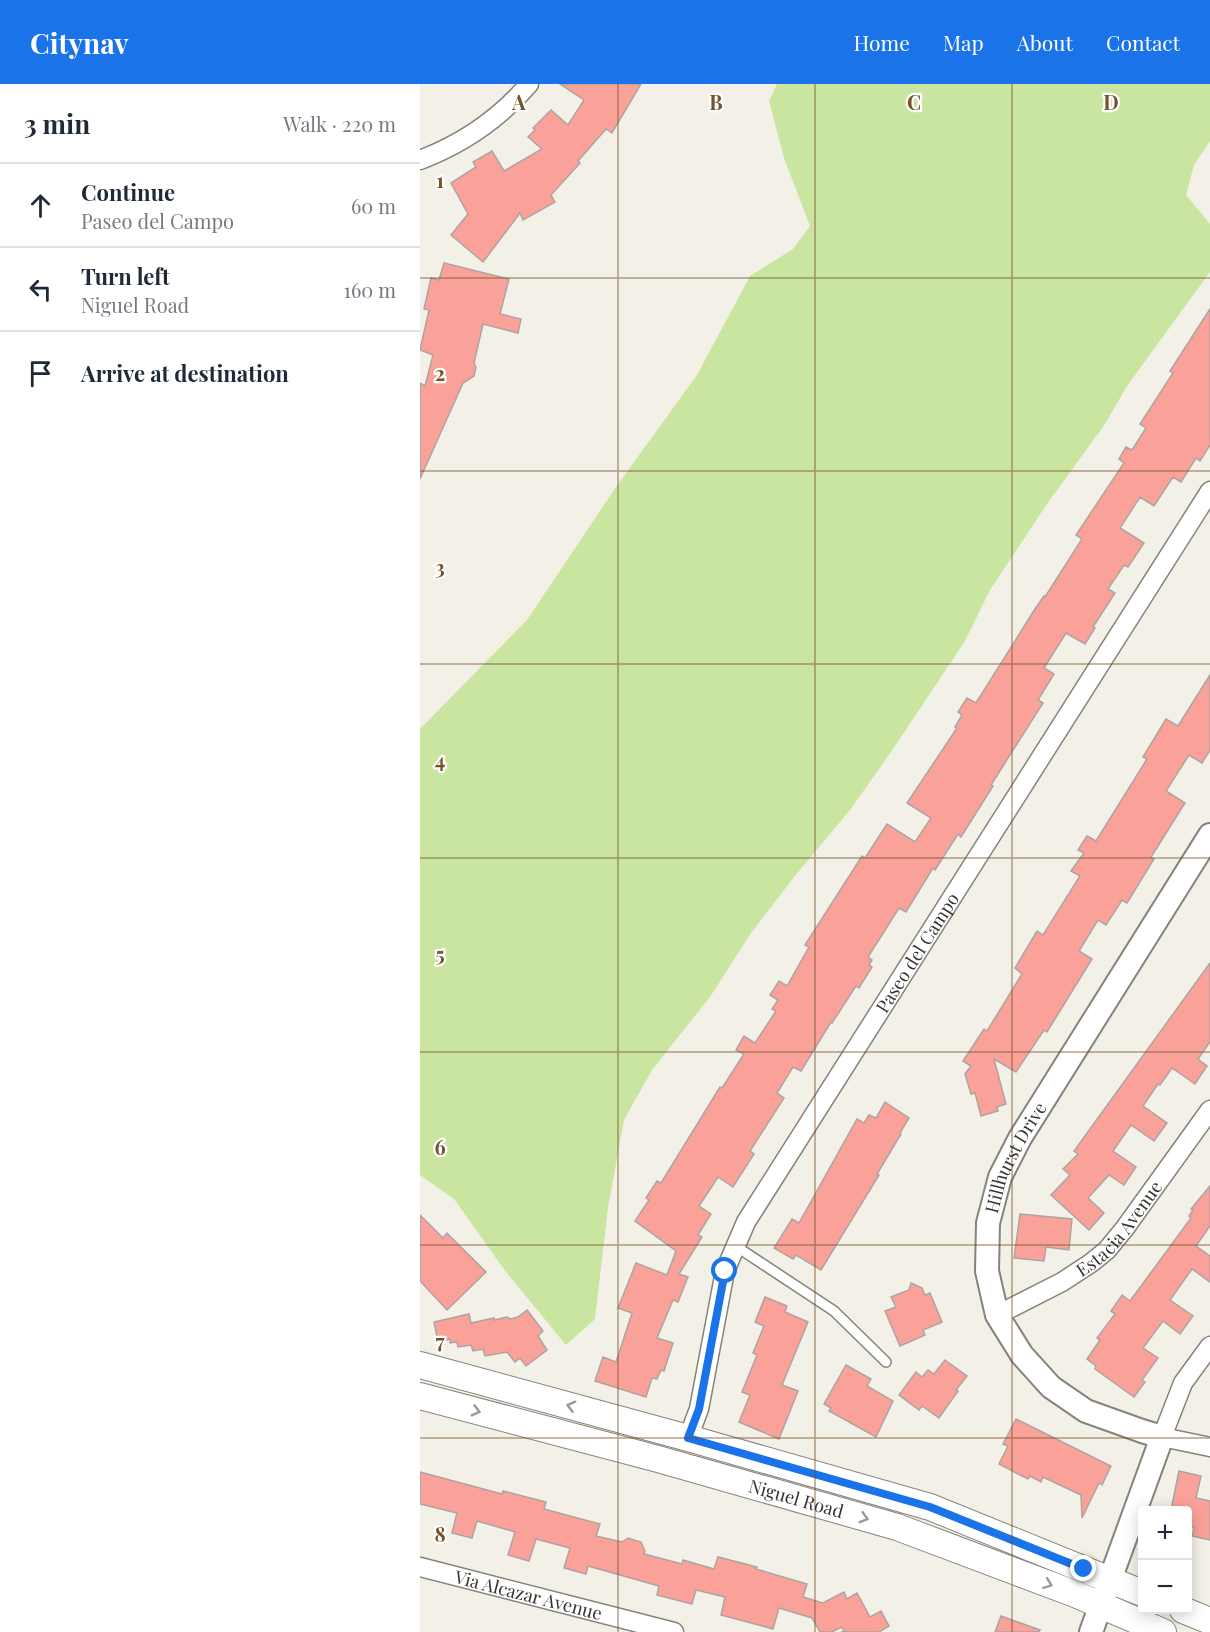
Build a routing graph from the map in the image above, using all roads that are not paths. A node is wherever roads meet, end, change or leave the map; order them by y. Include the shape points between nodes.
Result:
1 (529, 84) edge
2 (420, 160) edge
3 (1210, 491) edge
4 (1210, 835) edge
5 (1210, 1110) edge
6 (734, 1245) junction
7 (997, 1315) junction
8 (1210, 1346) edge
9 (886, 1362) dead end
10 (420, 1365) edge
11 (420, 1395) edge
12 (559, 1433) junction
13 (1162, 1437) junction
14 (688, 1438) junction
15 (1210, 1448) edge
16 (788, 1496) junction
17 (420, 1566) edge
18 (1109, 1579) junction
19 (1138, 1591) edge
20 (1101, 1605) junction
21 (1192, 1614) edge
22 (1210, 1621) edge
23 (674, 1632) edge
24 (1091, 1632) edge
25 (1163, 1632) edge

1 - 2 street via 514,102 471,135
3 - 6 street, Paseo del Campo
4 - 7 street, Hillhurst Drive via 1020,1138 1000,1178 988,1223 987,1270
5 - 7 street, Estacia Avenue via 1107,1250 1062,1282
6 - 9 lane via 834,1311
6 - 14 street, Paseo del Campo via 725,1271 699,1409
7 - 13 street, Hillhurst Drive via 1022,1355 1051,1387 1086,1411
8 - 13 street via 1183,1383
14 -> 10 main road, Niguel Road
11 -> 12 main road, Niguel Road
12 - 14 main road via 582,1426 670,1449 680,1447
12 - 16 main road, Niguel Road
13 - 15 street
13 - 18 street
14 - 16 main road via 710,1460 777,1480
14 - 18 main road, Niguel Road via 930,1507
16 -> 20 main road, Niguel Road via 897,1527
17 - 23 street, Via Alcazar Avenue
18 - 19 main road, Niguel Road
18 - 20 street
20 - 24 street
20 - 25 main road, Niguel Road
21 - 22 main road

